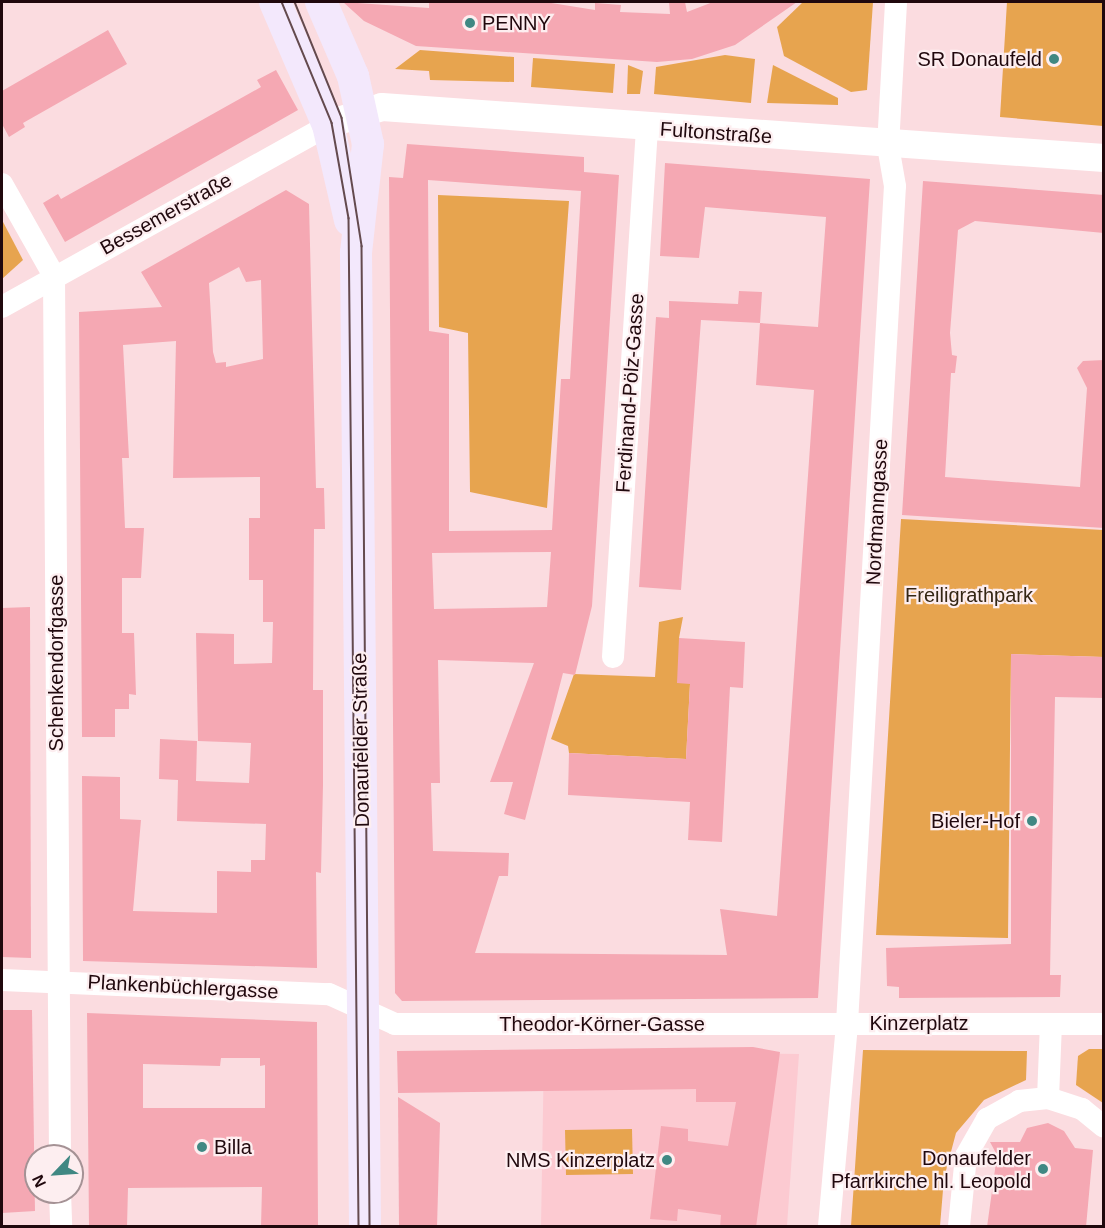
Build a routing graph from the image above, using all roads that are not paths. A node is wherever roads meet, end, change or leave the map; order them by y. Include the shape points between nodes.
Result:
1 (275, 2) edge
2 (321, 2) edge
3 (896, 2) edge
4 (364, 111) junction
5 (330, 124) junction
6 (647, 128) junction
7 (888, 146) junction
8 (1104, 158) edge
9 (2, 184) edge
10 (356, 253) junction
11 (54, 276) junction
12 (2, 307) edge
13 (613, 657) dead end
14 (2, 981) edge
15 (58, 981) junction
16 (363, 1005) junction
17 (847, 1023) junction
18 (1051, 1024) junction
19 (1104, 1024) edge
20 (1048, 1098) junction
21 (1104, 1127) edge
22 (60, 1144) edge
23 (60, 1204) edge
24 (61, 1227) edge
25 (365, 1227) edge
26 (830, 1227) edge
27 (959, 1227) edge

1 - 5 main road, Donaufelder Straße
2 - 4 main road, Donaufelder Straße
3 - 7 street, Nordmanngasse
4 - 5 street, Fultonstraße
4 - 6 street, Fultonstraße via 382,107
4 - 10 main road, Donaufelder Straße via 368,144
5 - 10 main road, Donaufelder Straße
5 - 11 street, Bessemerstraße
6 - 7 street, Fultonstraße
6 - 13 street, Ferdinand-Pölz-Gasse
7 - 8 street, Fultonstraße
7 - 17 street, Nordmanngasse via 895,186
9 - 11 street, Schenkendorfgasse
10 - 16 main road, Donaufelder Straße
11 - 12 street, Bessemerstraße
11 - 15 street, Schenkendorfgasse
14 - 15 street, Plankenbüchlergasse
15 - 16 street, Plankenbüchlergasse via 329,994
15 - 22 street, Schenkendorfgasse
16 - 17 street, Theodor-Körner-Gasse via 395,1024
16 - 25 main road, Donaufelder Straße
17 - 18 street, Kinzerplatz
17 - 26 street, Kinzerplatz
18 - 19 street, Kinzerplatz
18 - 20 street
20 - 21 street via 1082,1109
20 - 27 street via 1019,1101 977,1131 966,1155
23 - 24 street

